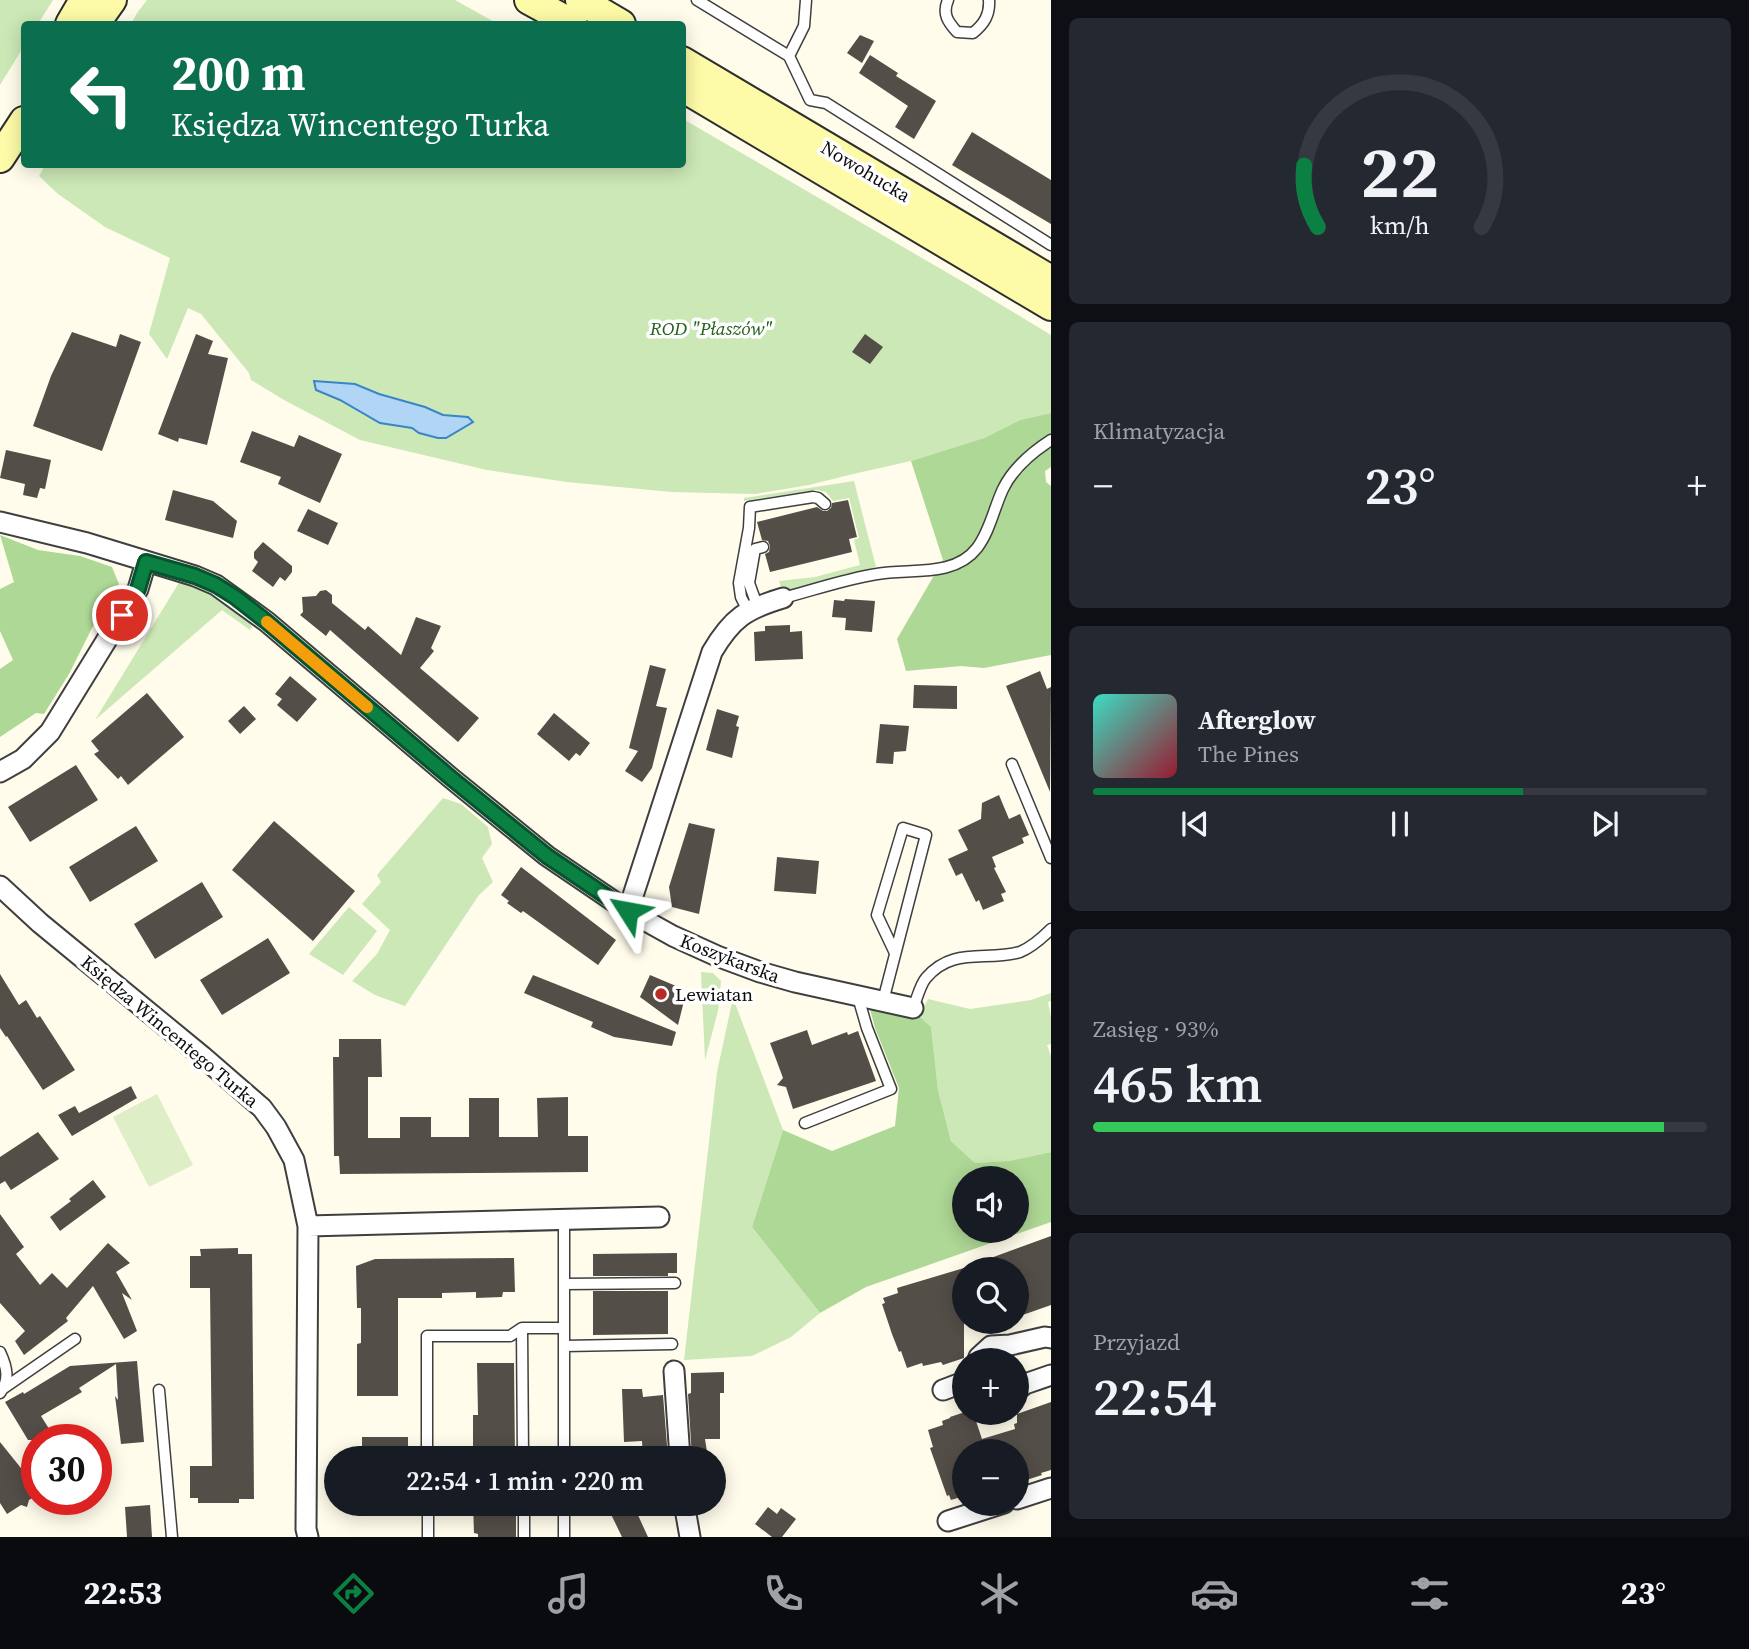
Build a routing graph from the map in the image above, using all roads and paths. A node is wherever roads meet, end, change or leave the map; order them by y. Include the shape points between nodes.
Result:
1 (84, 0) edge
2 (112, 0) edge
3 (529, 0) edge
4 (697, 0) edge
5 (806, 0) edge
6 (948, 0) edge
7 (989, 0) edge
8 (581, 7) edge
9 (72, 21) edge
10 (97, 21) edge
11 (614, 21) edge
12 (789, 56) junction
13 (686, 63) edge
14 (686, 89) edge
15 (21, 126) edge
16 (0, 158) edge
17 (1051, 245) edge
18 (1051, 280) edge
19 (1051, 306) edge
20 (1051, 440) edge
21 (825, 504) dead end
22 (0, 522) edge
23 (763, 547) dead end
24 (146, 562) junction
25 (783, 598) joint
26 (752, 608) junction
27 (1012, 764) dead end
28 (0, 772) edge
29 (1051, 858) edge
30 (0, 886) edge
31 (628, 911) junction
32 (1051, 929) edge
33 (895, 953) junction
34 (858, 997) junction
35 (883, 1001) junction
36 (914, 1008) joint
37 (806, 1123) dead end
38 (659, 1217) dead end
39 (564, 1220) junction
40 (308, 1226) junction
41 (675, 1283) dead end
42 (564, 1284) junction
43 (522, 1328) junction
44 (564, 1328) junction
45 (1051, 1338) edge
46 (75, 1339) dead end
47 (672, 1344) dead end
48 (564, 1346) junction
49 (990, 1348) edge
50 (0, 1352) edge
51 (674, 1371) dead end
52 (1051, 1375) edge
53 (1029, 1383) edge
54 (952, 1387) edge
55 (2, 1390) edge
56 (159, 1390) dead end
57 (943, 1390) dead end
58 (427, 1446) edge
59 (523, 1446) edge
60 (564, 1446) edge
61 (679, 1446) edge
62 (1051, 1488) edge
63 (1029, 1495) edge
64 (428, 1516) edge
65 (524, 1516) edge
66 (564, 1516) edge
67 (686, 1516) edge
68 (964, 1516) edge
69 (948, 1521) dead end
70 (172, 1537) edge
71 (308, 1537) edge
72 (428, 1537) edge
73 (524, 1537) edge
74 (564, 1537) edge
75 (690, 1537) edge

1 - 9 main road
2 - 10 main road
3 - 8 main road
4 - 12 lane
5 - 12 lane via 804,26
6 - 7 lane via 947,21 957,32 973,33 983,25
8 - 11 main road
12 - 17 lane via 810,100 826,103
13 - 18 main road, Nowohucka
14 - 19 main road, Nowohucka
15 - 16 main road
20 - 25 lane via 1020,463 1003,488 985,535 964,560 932,569 877,573
21 - 26 lane via 813,497 750,507 739,583 741,597
22 - 24 street, Koszykarska
23 - 26 lane via 755,549 749,583
24 - 28 street via 138,589 50,732 23,759
24 - 31 street, Koszykarska via 195,576 235,597 547,856
25 - 26 street
26 - 31 street via 730,626 712,652
27 - 29 lane
30 - 40 street, Księdza Wincentego Turka via 262,1108 294,1160
31 - 34 street, Koszykarska via 735,963
32 - 36 lane via 1020,951 956,958 938,967 925,979
33 - 33 lane via 926,835 903,828 877,915
33 - 35 lane
34 - 35 street, Koszykarska
34 - 37 lane via 891,1089
35 - 36 street, Koszykarska
38 - 39 street
39 - 40 street
39 - 42 lane
40 - 71 street, Księdza Wincentego Turka
41 - 42 lane
42 - 44 lane
43 - 44 lane
43 - 58 lane via 510,1336 427,1336
43 - 59 lane
44 - 48 lane
45 - 49 street
46 - 55 lane
47 - 48 lane
48 - 60 lane
50 - 55 lane via 8,1373
51 - 61 street
52 - 53 street
54 - 57 street
56 - 70 lane
62 - 63 street
64 - 72 lane
65 - 73 lane
66 - 74 lane
67 - 75 street
68 - 69 street

